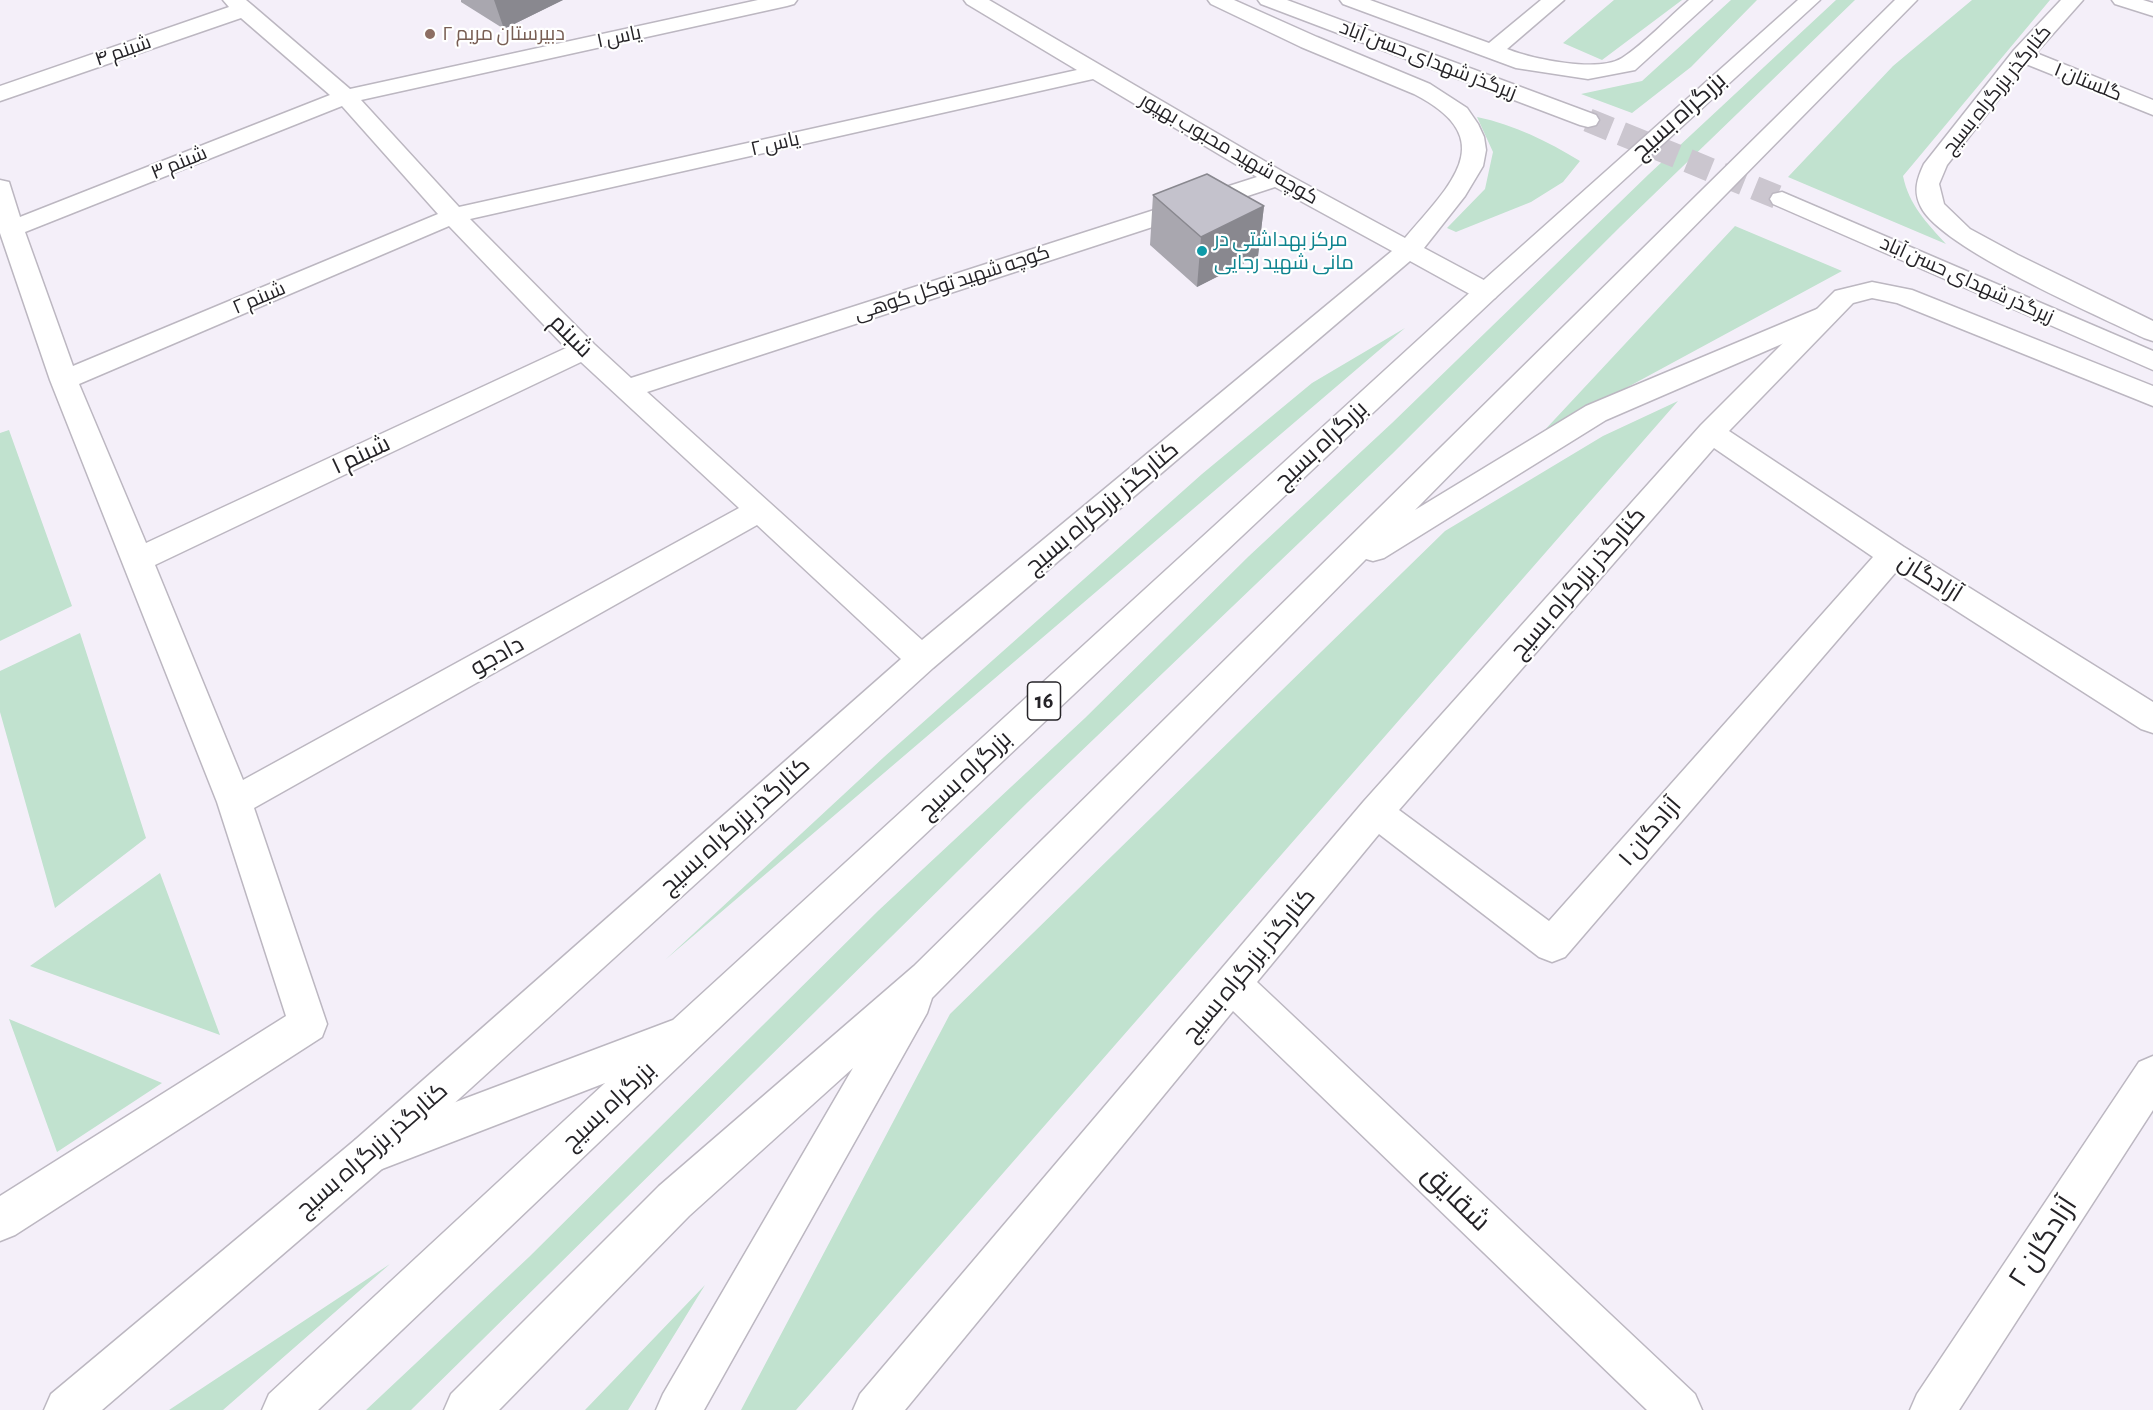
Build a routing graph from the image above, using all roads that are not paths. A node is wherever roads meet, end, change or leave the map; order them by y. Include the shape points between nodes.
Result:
1 (787, 0) edge
2 (974, 0) edge
3 (1218, 0) edge
4 (1268, 0) edge
5 (1350, 0) edge
6 (1554, 0) edge
7 (1702, 0) edge
8 (1810, 0) edge
9 (1907, 0) edge
10 (2073, 0) edge
11 (2122, 0) edge
12 (239, 5) edge
13 (2153, 10) edge
14 (1492, 51) junction
15 (2022, 56) junction
16 (1097, 72) junction
17 (0, 94) edge
18 (346, 97) junction
19 (2153, 108) edge
20 (1588, 120) tunnel mouth
21 (1277, 178) junction
22 (0, 187) edge
23 (1782, 199) tunnel mouth
24 (453, 216) junction
25 (11, 229) junction
26 (1408, 250) junction
27 (1486, 292) junction
28 (1826, 315) junction
29 (2153, 332) edge
30 (584, 350) junction
31 (2153, 361) edge
32 (64, 380) junction
33 (627, 389) junction
34 (2153, 397) edge
35 (1711, 432) junction
36 (759, 510) junction
37 (1893, 555) junction
38 (138, 560) junction
39 (1326, 579) junction
40 (922, 659) junction
41 (2153, 719) edge
42 (234, 802) junction
43 (1376, 812) junction
44 (927, 978) junction
45 (1233, 985) junction
46 (687, 1032) junction
47 (2153, 1075) edge
48 (369, 1154) junction
49 (0, 1220) edge
50 (67, 1410) edge
51 (285, 1410) edge
52 (467, 1410) edge
53 (679, 1410) edge
54 (876, 1410) edge
55 (1679, 1410) edge
56 (1933, 1410) edge

1 - 18 main road, یاس ۱
2 - 16 main road, کوچه شهید محبوب بهپور
3 - 26 main road, کنارگذر بزرگراه بسیج via 1425,90 1455,109 1467,122 1473,136 1474,159 1457,190
4 - 20 main road, زیرگذر شهدای حسن آباد
5 - 14 main road
6 - 14 main road
7 - 14 main road via 1627,65 1588,72 1524,63
8 - 27 main road, بزرگراه بسیج / 16
9 - 39 main road
10 - 15 main road, کنارگذر بزرگراه بسیج
11 - 13 main road
12 - 17 main road, شبنم ۴
12 - 18 main road, شبنم
15 - 19 main road, گلستان ۱
15 - 29 main road, کنارگذر بزرگراه بسیج via 1936,164 1927,184 1932,206 1960,234
16 - 21 main road, کوچه شهید محبوب بهپور
16 - 24 main road, یاس ۲
18 - 24 main road, شبنم
18 - 25 main road, شبنم ۳
21 - 26 main road, کوچه شهید محبوب بهپور
21 - 33 main road, کوچه شهید توکل کوهی
22 - 25 main road
23 - 31 main road, زیرگذر شهدای حسن آباد
24 - 30 main road, شبنم
24 - 32 main road, شبنم ۲
25 - 32 main road
26 - 27 main road, کوچه شهید محبوب بهپور
26 - 40 main road, کنارگذر بزرگراه بسیج
27 - 46 main road, بزرگراه بسیج / 16
28 - 34 main road via 1844,297 1872,290 1903,296
28 - 35 main road, کنارگذر بزرگراه بسیج
28 - 39 main road via 1596,413
30 - 33 main road, شبنم
30 - 38 main road, شبنم ۱
32 - 38 main road
33 - 36 main road, شبنم
35 - 37 main road, آزادگان
35 - 43 main road, کنارگذر بزرگراه بسیج
36 - 40 main road, شبنم
36 - 42 main road, دادجو
37 - 41 main road, آزادگان
37 - 43 main road, آزادگان ۱ via 1552,945
38 - 42 main road
39 - 44 main road
40 - 48 main road, کنارگذر بزرگراه بسیج
42 - 49 main road via 308,1024
43 - 45 main road, کنارگذر بزرگراه بسیج
44 - 52 main road via 674,1201
44 - 53 main road
45 - 54 main road, کنارگذر بزرگراه بسیج
45 - 55 main road, شقایق
46 - 48 main road
46 - 51 main road, بزرگراه بسیج / 16
47 - 56 main road, آزادگان ۲
48 - 50 main road, کنارگذر بزرگراه بسیج

